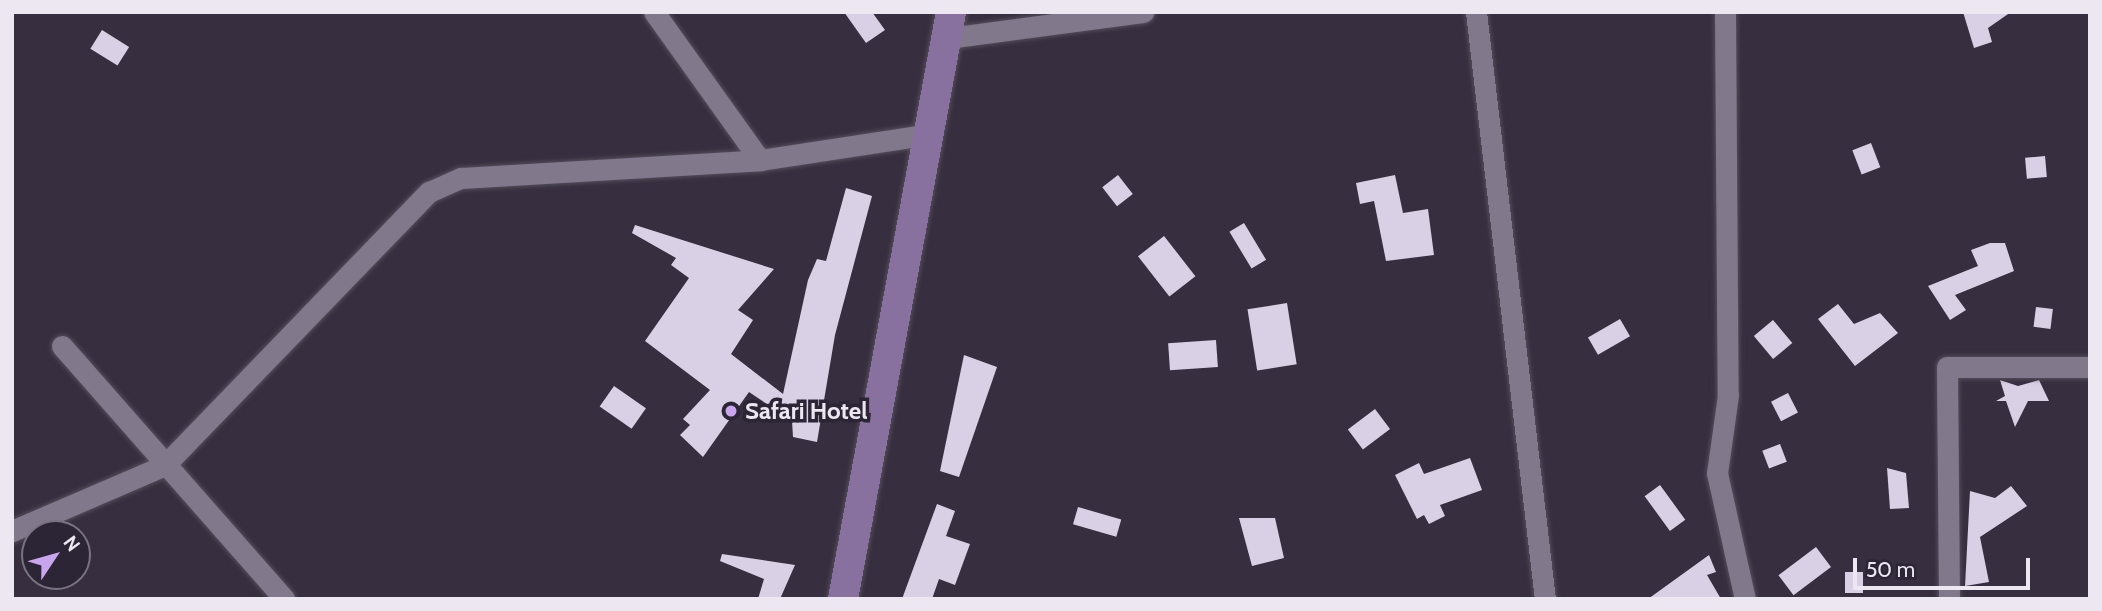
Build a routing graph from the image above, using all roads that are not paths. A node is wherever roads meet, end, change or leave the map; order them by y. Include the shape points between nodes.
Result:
1 (654, 12) edge
2 (1143, 12) edge
3 (1476, 12) edge
4 (1725, 12) edge
5 (950, 25) edge
6 (929, 134) junction
7 (760, 160) junction
8 (62, 346) dead end
9 (2090, 367) edge
10 (165, 465) junction
11 (12, 531) edge
12 (284, 599) edge
13 (843, 599) edge
14 (1545, 599) edge
15 (1745, 599) edge
16 (1949, 599) edge

1 - 7 street
2 - 5 street
3 - 14 street
4 - 15 street via 1728,395 1717,473
5 - 6 street
6 - 7 street
6 - 13 street
7 - 10 street via 461,178 429,192
8 - 10 street
9 - 16 street via 1947,367
10 - 11 street
10 - 12 street

